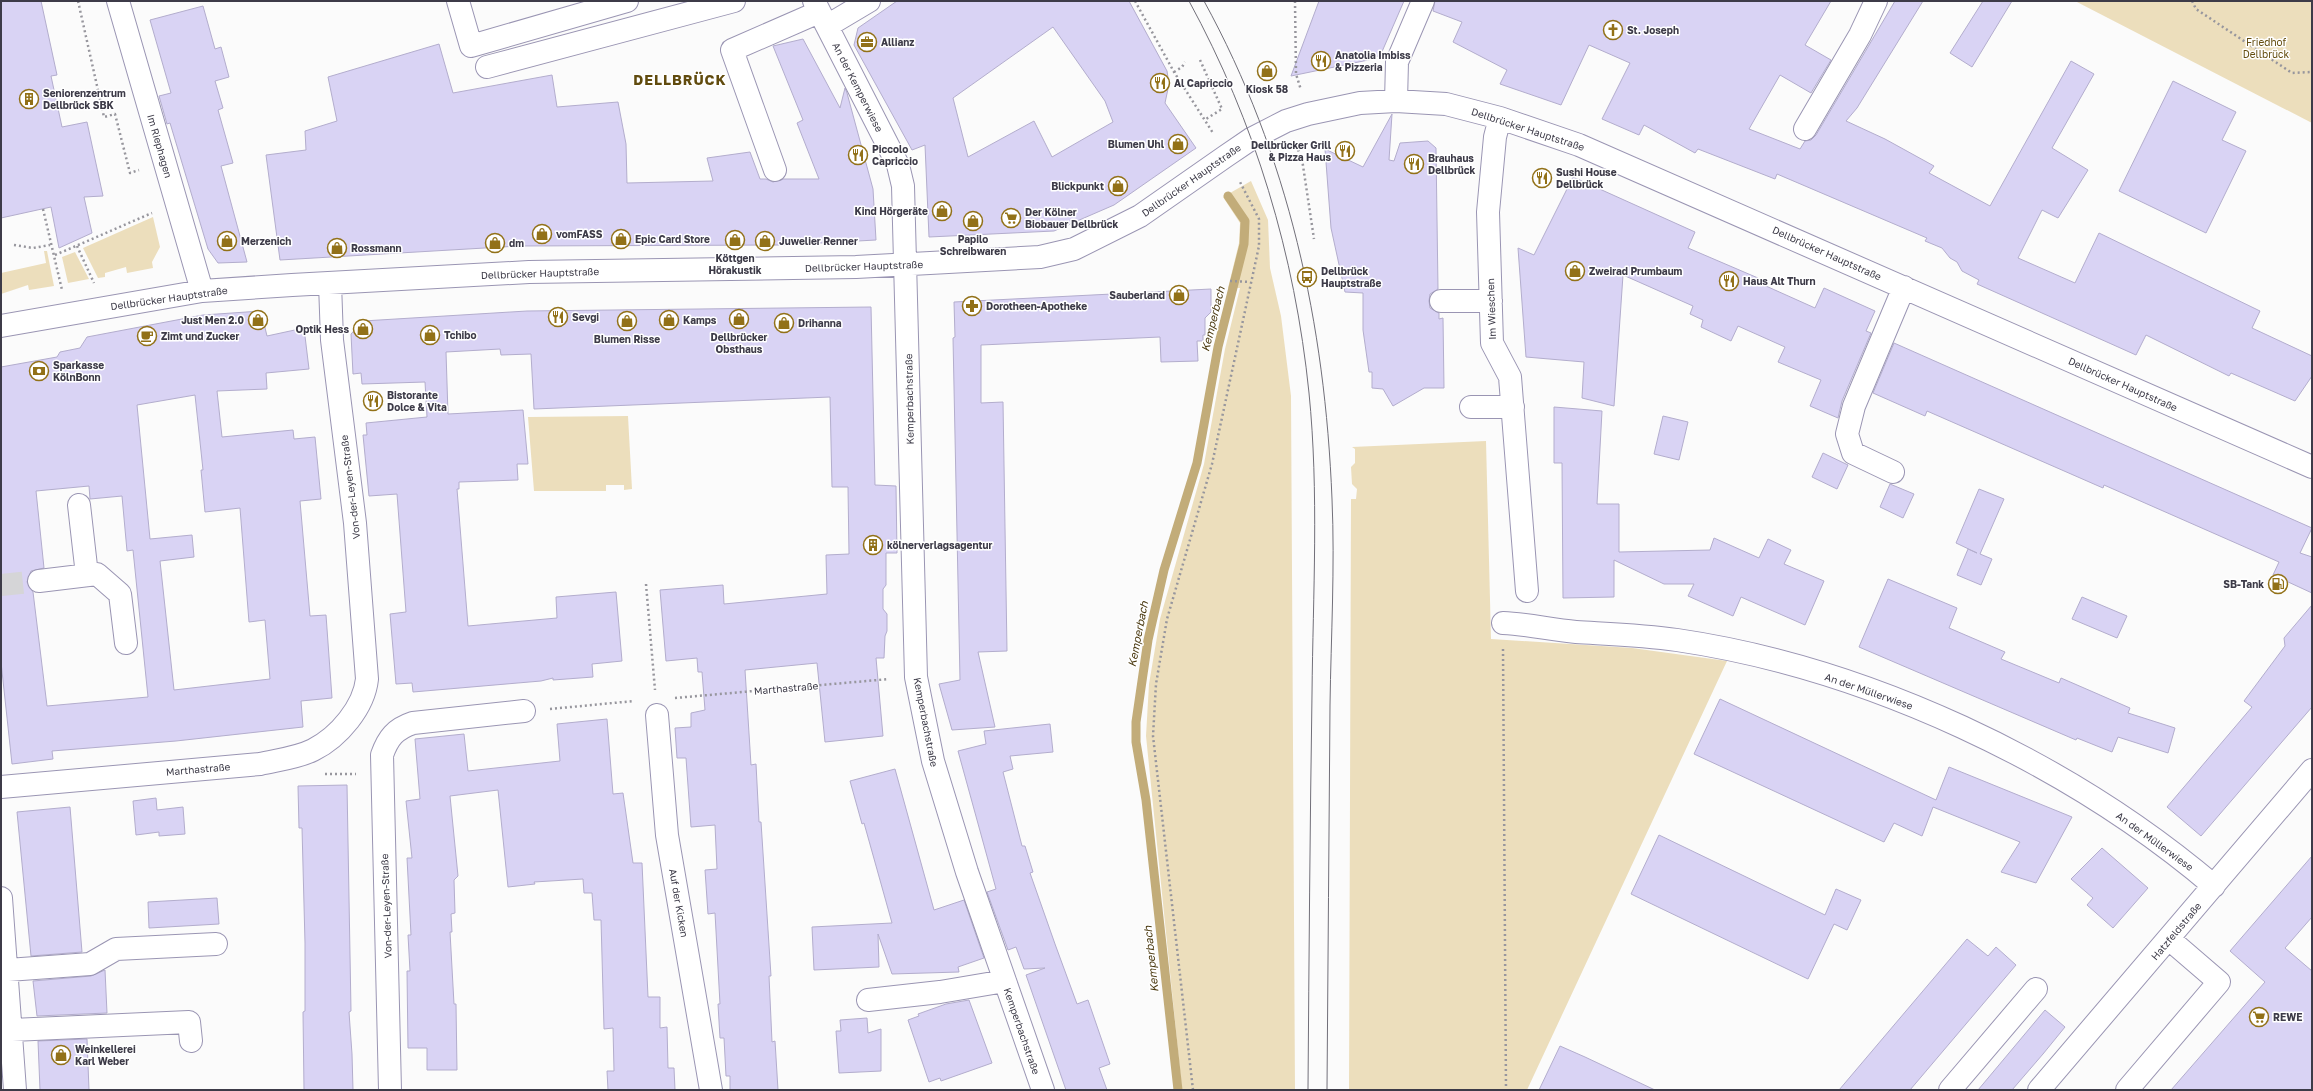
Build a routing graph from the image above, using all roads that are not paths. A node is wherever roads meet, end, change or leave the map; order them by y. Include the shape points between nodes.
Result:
1 (118, 1) edge
2 (458, 1) edge
3 (626, 1) edge
4 (734, 1) edge
5 (869, 1) edge
6 (1423, 1) edge
7 (1876, 1) edge
8 (820, 13) edge
9 (487, 67) dead end
10 (1396, 101) junction
11 (1500, 118) junction
12 (1805, 128) dead end
13 (775, 170) dead end
14 (906, 265) junction
15 (330, 283) junction
16 (1904, 287) junction
17 (202, 291) junction
18 (1441, 301) dead end
19 (1491, 301) junction
20 (1, 326) edge
21 (1471, 407) dead end
22 (1513, 407) junction
23 (2312, 467) edge
24 (1893, 472) dead end
25 (79, 505) dead end
26 (87, 576) junction
27 (39, 581) tunnel mouth
28 (1527, 591) dead end
29 (1503, 623) road end
30 (126, 643) dead end
31 (365, 691) joint
32 (656, 707) road end
33 (524, 711) road end
34 (2312, 770) edge
35 (1, 787) edge
36 (2214, 886) junction
37 (1, 898) edge
38 (2169, 939) junction
39 (216, 944) dead end
40 (8, 970) junction
41 (1005, 981) junction
42 (2036, 989) dead end
43 (868, 1000) dead end
44 (12, 1030) junction
45 (191, 1041) dead end
46 (15, 1090) edge
47 (390, 1090) edge
48 (711, 1090) edge
49 (1043, 1090) edge
50 (1950, 1090) edge
51 (2039, 1090) edge
52 (2127, 1090) edge

1 - 17 street, Im Riephagen
2 - 3 street via 471,46
4 - 9 street
5 - 8 street
6 - 10 street via 1397,62
7 - 12 street via 1860,35
8 - 13 street via 732,50
8 - 14 street, An der Kemperwiese via 898,165 904,186
10 - 11 street, Dellbrücker Hauptstraße via 1446,104
10 - 14 street, Dellbrücker Hauptstraße via 1360,103 1308,114 1272,129 1226,156 1140,216 1074,249 1040,257
11 - 16 street, Dellbrücker Hauptstraße via 1586,148
11 - 19 street, Im Wieschen via 1495,137 1488,212
14 - 15 street, Dellbrücker Hauptstraße via 529,272
14 - 41 street, Kemperbachstraße via 916,677 932,761
15 - 17 street, Dellbrücker Hauptstraße
15 - 31 street, Von-der-Leyen-Straße via 332,340 355,524 367,679
16 - 23 street, Dellbrücker Hauptstraße
16 - 24 street via 1854,406 1847,434 1853,453
17 - 20 street, Dellbrücker Hauptstraße
18 - 19 street
19 - 22 street, Im Wieschen via 1492,343 1510,377
21 - 22 street
22 - 28 street, Im Wieschen
25 - 26 street
26 - 27 street
26 - 30 street via 97,574 120,594
29 - 36 street, An der Müllerwiese via 1676,640 1735,651 1804,669 1897,699 1993,741 2056,774 2188,864
31 - 35 street, Marthastraße via 360,703 340,729 313,750 288,758 260,764
32 - 48 street, Auf der Kicken via 667,835
33 - 47 street, Von-der-Leyen-Straße via 413,723 399,728 388,740 382,755
34 - 36 street, Hatzfeldstraße
36 - 38 street, Hatzfeldstraße
37 - 40 street
38 - 51 street, Hatzfeldstraße
38 - 52 street via 2219,982
39 - 40 street via 116,949 90,964
40 - 44 street
41 - 43 street
41 - 49 street, Kemperbachstraße
42 - 50 street
44 - 45 street via 189,1022
44 - 46 street

